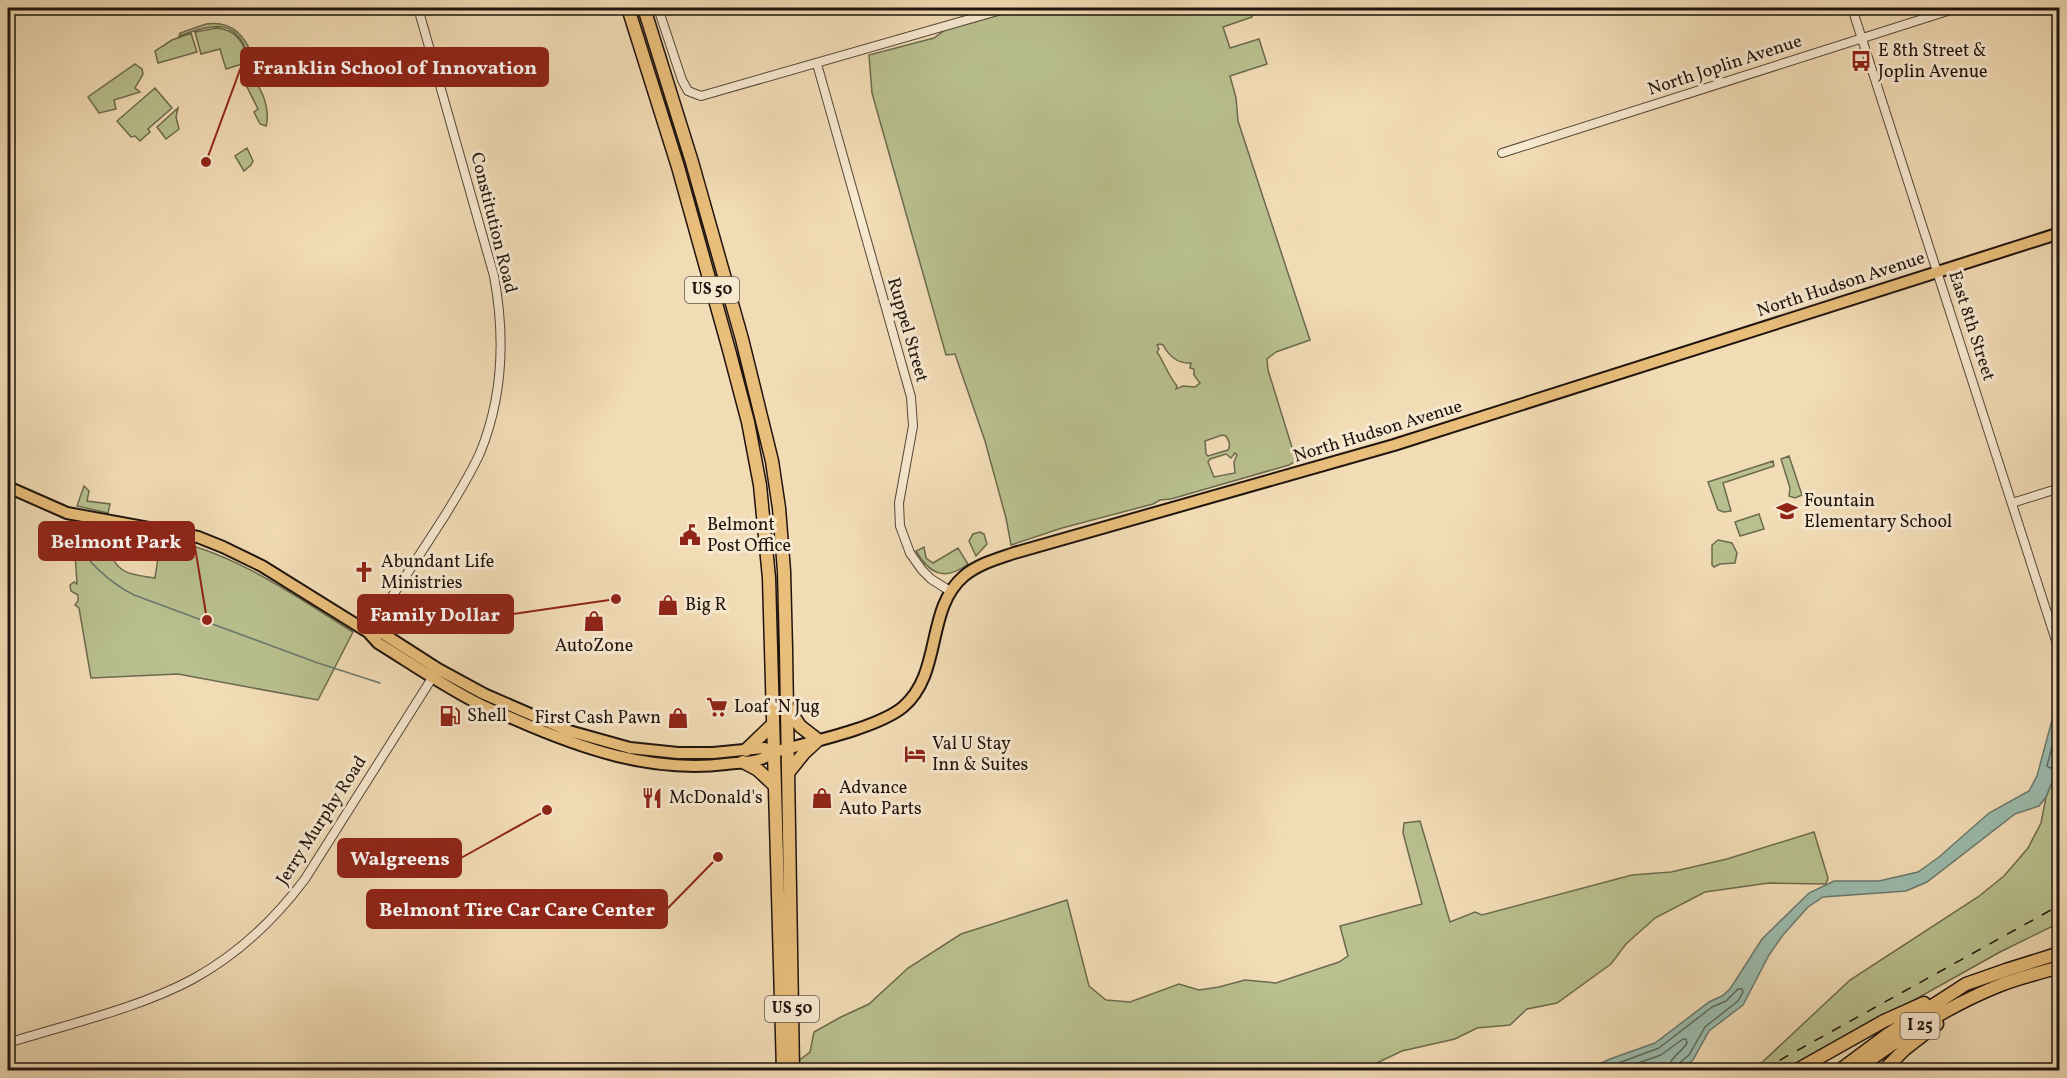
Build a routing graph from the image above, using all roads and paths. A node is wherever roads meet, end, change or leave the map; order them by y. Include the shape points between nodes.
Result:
1 (418, 8) edge
2 (628, 8) edge
3 (644, 8) edge
4 (658, 8) edge
5 (1008, 8) edge
6 (1852, 8) edge
7 (1958, 8) edge
8 (1862, 38) junction
9 (817, 64) junction
10 (1502, 153) dead end
11 (2060, 232) edge
12 (1937, 271) junction
13 (8, 487) edge
14 (2060, 488) edge
15 (2012, 503) junction
16 (950, 591) junction
17 (368, 632) junction
18 (2060, 653) edge
19 (436, 673) junction
20 (787, 707) junction
21 (773, 724) junction
22 (818, 740) junction
23 (788, 748) junction
24 (774, 752) junction
25 (744, 756) junction
26 (788, 773) junction
27 (774, 786) junction
28 (2060, 953) edge
29 (2060, 967) edge
30 (1966, 984) junction
31 (1989, 990) junction
32 (8, 1043) edge
33 (783, 1071) edge
34 (793, 1071) edge
35 (1797, 1071) edge
36 (1840, 1071) edge
37 (1856, 1071) edge
38 (1884, 1071) edge

1 - 17 street, Constitution Road via 494,276 500,314 500,366 489,427 471,472
2 - 21 highway, US 50 via 678,166 755,453 768,568
3 - 20 highway, US 50 via 692,162 772,461 784,571
4 - 9 street via 682,81 692,94 706,95
5 - 9 street
6 - 8 street, East 8th Street
7 - 8 street, North Joplin Avenue
8 - 10 street, North Joplin Avenue
8 - 12 street, East 8th Street
9 - 16 street, Ruppel Street via 911,397 913,426 899,503 900,526 910,553 922,570
11 - 12 main road, North Hudson Avenue
12 - 15 street, East 8th Street
12 - 16 main road, North Hudson Avenue via 1394,445 1014,553 981,565
13 - 17 main road, North Hudson Avenue via 67,513 198,537 223,547 262,566
14 - 15 street
15 - 18 street, East 8th Street
16 - 22 main road, North Hudson Avenue via 923,680 904,706 879,720
17 - 19 main road, North Hudson Avenue via 378,643
19 - 25 main road, North Hudson Avenue via 480,705 550,735 628,760 709,766
19 - 32 street, Jerry Murphy Road via 305,879 258,932 202,974 162,994
20 - 22 highway via 800,726
20 - 23 highway, US 50
21 - 24 highway, US 50
21 - 25 highway
22 - 23 main road, North Hudson Avenue
22 - 26 highway
23 - 24 main road, North Hudson Avenue
23 - 26 highway, US 50
24 - 25 main road, North Hudson Avenue via 766,759
24 - 27 highway, US 50
25 - 27 highway
26 - 34 highway, US 50
27 - 33 highway, US 50
28 - 30 highway, I 25
29 - 31 highway, I 25
30 - 35 highway via 1884,1021
30 - 36 highway, I 25
31 - 37 highway, I 25 via 1924,1023
31 - 38 highway via 1928,1030

